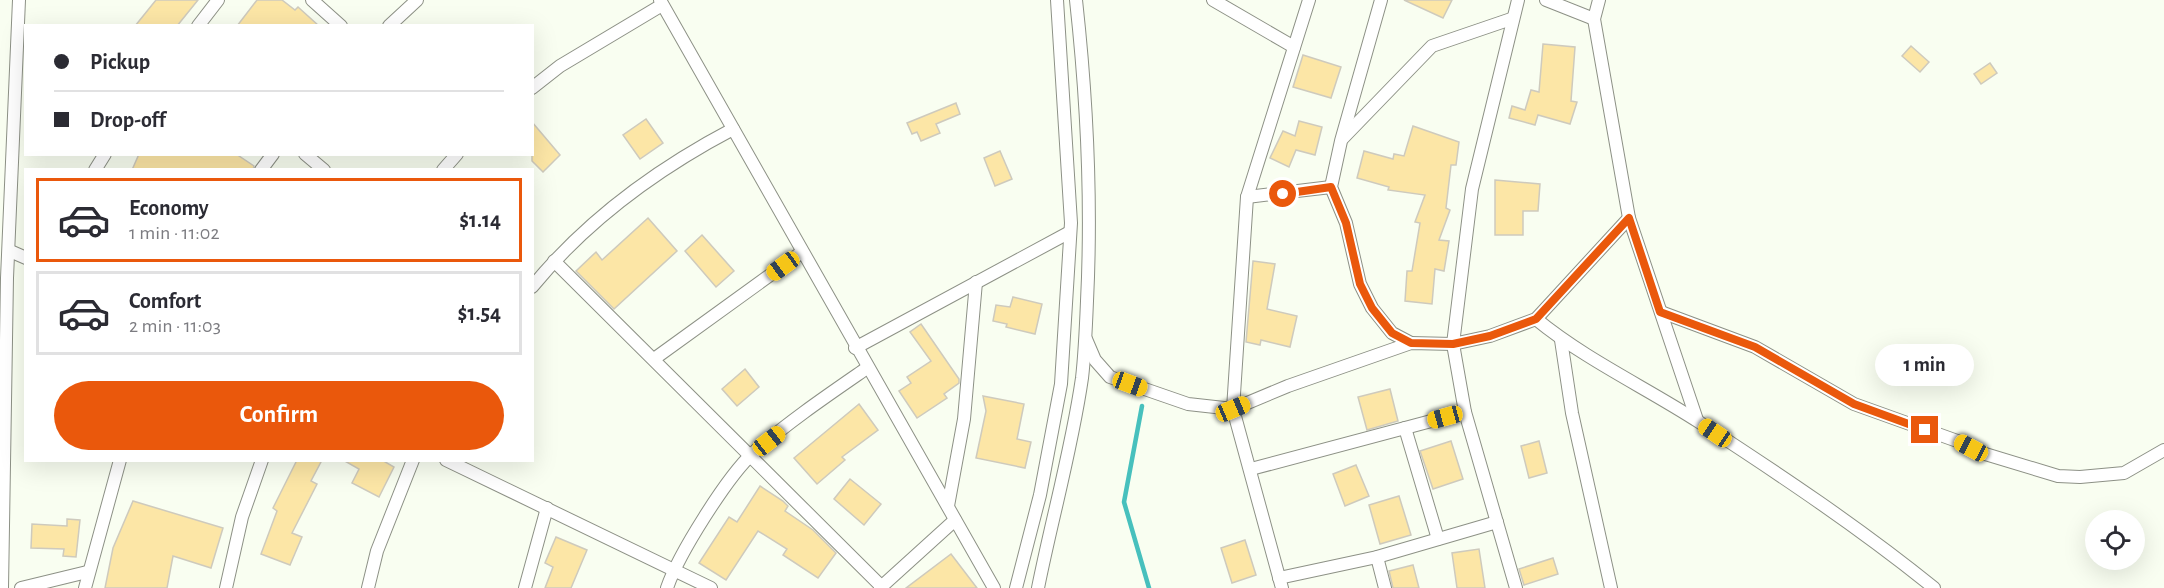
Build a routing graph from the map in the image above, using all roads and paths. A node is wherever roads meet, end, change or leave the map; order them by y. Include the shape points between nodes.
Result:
1 (19, 0) edge
2 (218, 0) edge
3 (312, 0) edge
4 (417, 0) edge
5 (1058, 0) edge
6 (1076, 0) edge
7 (1213, 0) edge
8 (1309, 0) edge
9 (1381, 0) edge
10 (1518, 0) edge
11 (1546, 0) edge
12 (1599, 0) edge
13 (661, 3) edge
14 (1594, 19) junction
15 (1511, 20) junction
16 (200, 24) edge
17 (339, 24) edge
18 (391, 24) edge
19 (1294, 47) junction
20 (21, 49) edge
21 (1084, 74) junction
22 (1063, 76) junction
23 (534, 86) edge
24 (733, 129) junction
25 (1341, 141) junction
26 (306, 156) edge
27 (455, 156) edge
28 (322, 168) edge
29 (445, 168) edge
30 (1331, 187) junction
31 (1088, 192) junction
32 (1070, 196) junction
33 (1247, 197) junction
34 (1629, 218) junction
35 (1070, 232) junction
36 (10, 251) junction
37 (802, 252) junction
38 (24, 257) edge
39 (554, 261) junction
40 (976, 282) junction
41 (534, 285) edge
42 (1066, 299) junction
43 (1087, 300) junction
44 (1660, 312) junction
45 (1536, 319) junction
46 (1086, 339) junction
47 (1561, 339) junction
48 (1411, 343) junction
49 (1453, 344) junction
50 (855, 348) junction
51 (654, 359) junction
52 (867, 368) junction
53 (1233, 409) junction
54 (1465, 412) junction
55 (1697, 420) junction
56 (1405, 428) junction
57 (2164, 450) edge
58 (751, 455) junction
59 (119, 462) edge
60 (261, 462) edge
61 (411, 462) edge
62 (450, 462) edge
63 (1251, 470) junction
64 (948, 506) junction
65 (547, 508) junction
66 (955, 520) junction
67 (1497, 522) junction
68 (1438, 539) junction
69 (1377, 557) junction
70 (674, 568) junction
71 (87, 572) junction
72 (1281, 583) edge
73 (880, 587) edge
74 (2, 588) edge
75 (21, 588) edge
76 (85, 588) edge
77 (226, 588) edge
78 (368, 588) edge
79 (525, 588) edge
80 (667, 588) edge
81 (711, 588) edge
82 (994, 588) edge
83 (1016, 588) edge
84 (1038, 588) edge
85 (1385, 588) edge
86 (1516, 588) edge
87 (1611, 588) edge
88 (1934, 588) edge

1 - 20 street
2 - 16 street
3 - 17 street
4 - 18 street
5 - 22 street
6 - 21 street
7 - 19 street
8 - 19 street
9 - 25 street
10 - 15 street
11 - 14 street
12 - 14 street
13 - 23 street
13 - 24 street
14 - 34 street
15 - 25 street via 1432,46
15 - 49 street via 1472,189
19 - 33 street
20 - 36 street
21 - 22 street
21 - 31 street
22 - 32 street
24 - 37 street
24 - 39 street via 686,154 619,201
25 - 30 street
26 - 28 street
27 - 29 street
30 - 33 street
30 - 48 street via 1346,223 1360,284 1372,308 1392,333
31 - 32 street
31 - 43 street
32 - 35 street
33 - 53 street
34 - 44 street
34 - 45 street
35 - 40 street
35 - 42 street
36 - 38 street
36 - 74 street
37 - 50 street
37 - 51 street
39 - 41 street
39 - 51 street
40 - 50 street
40 - 64 street via 964,419
42 - 43 street
42 - 83 street via 1061,384 1040,495
43 - 46 street
44 - 55 street
44 - 57 street via 1755,347 1854,404 1982,453 2058,476 2124,473
45 - 47 street
45 - 49 street via 1490,336
46 - 53 street via 1095,360 1110,377 1179,402
46 - 84 street via 1082,379
47 - 55 street
47 - 87 street via 1572,413
48 - 49 street
48 - 53 street
49 - 54 street
50 - 52 street
51 - 58 street
52 - 58 street
52 - 64 street
53 - 63 street
54 - 56 street
54 - 67 street
55 - 88 street via 1880,545
56 - 63 street
56 - 68 street
58 - 70 street
58 - 73 street
59 - 71 street
60 - 77 street via 242,517
61 - 78 street via 377,551
62 - 65 street
63 - 72 street
64 - 66 street
65 - 70 street
65 - 79 street
66 - 73 street
66 - 82 street
67 - 68 street
67 - 86 street
68 - 69 street
69 - 72 street
69 - 85 street
70 - 80 street
70 - 81 street
71 - 75 street
71 - 76 street

